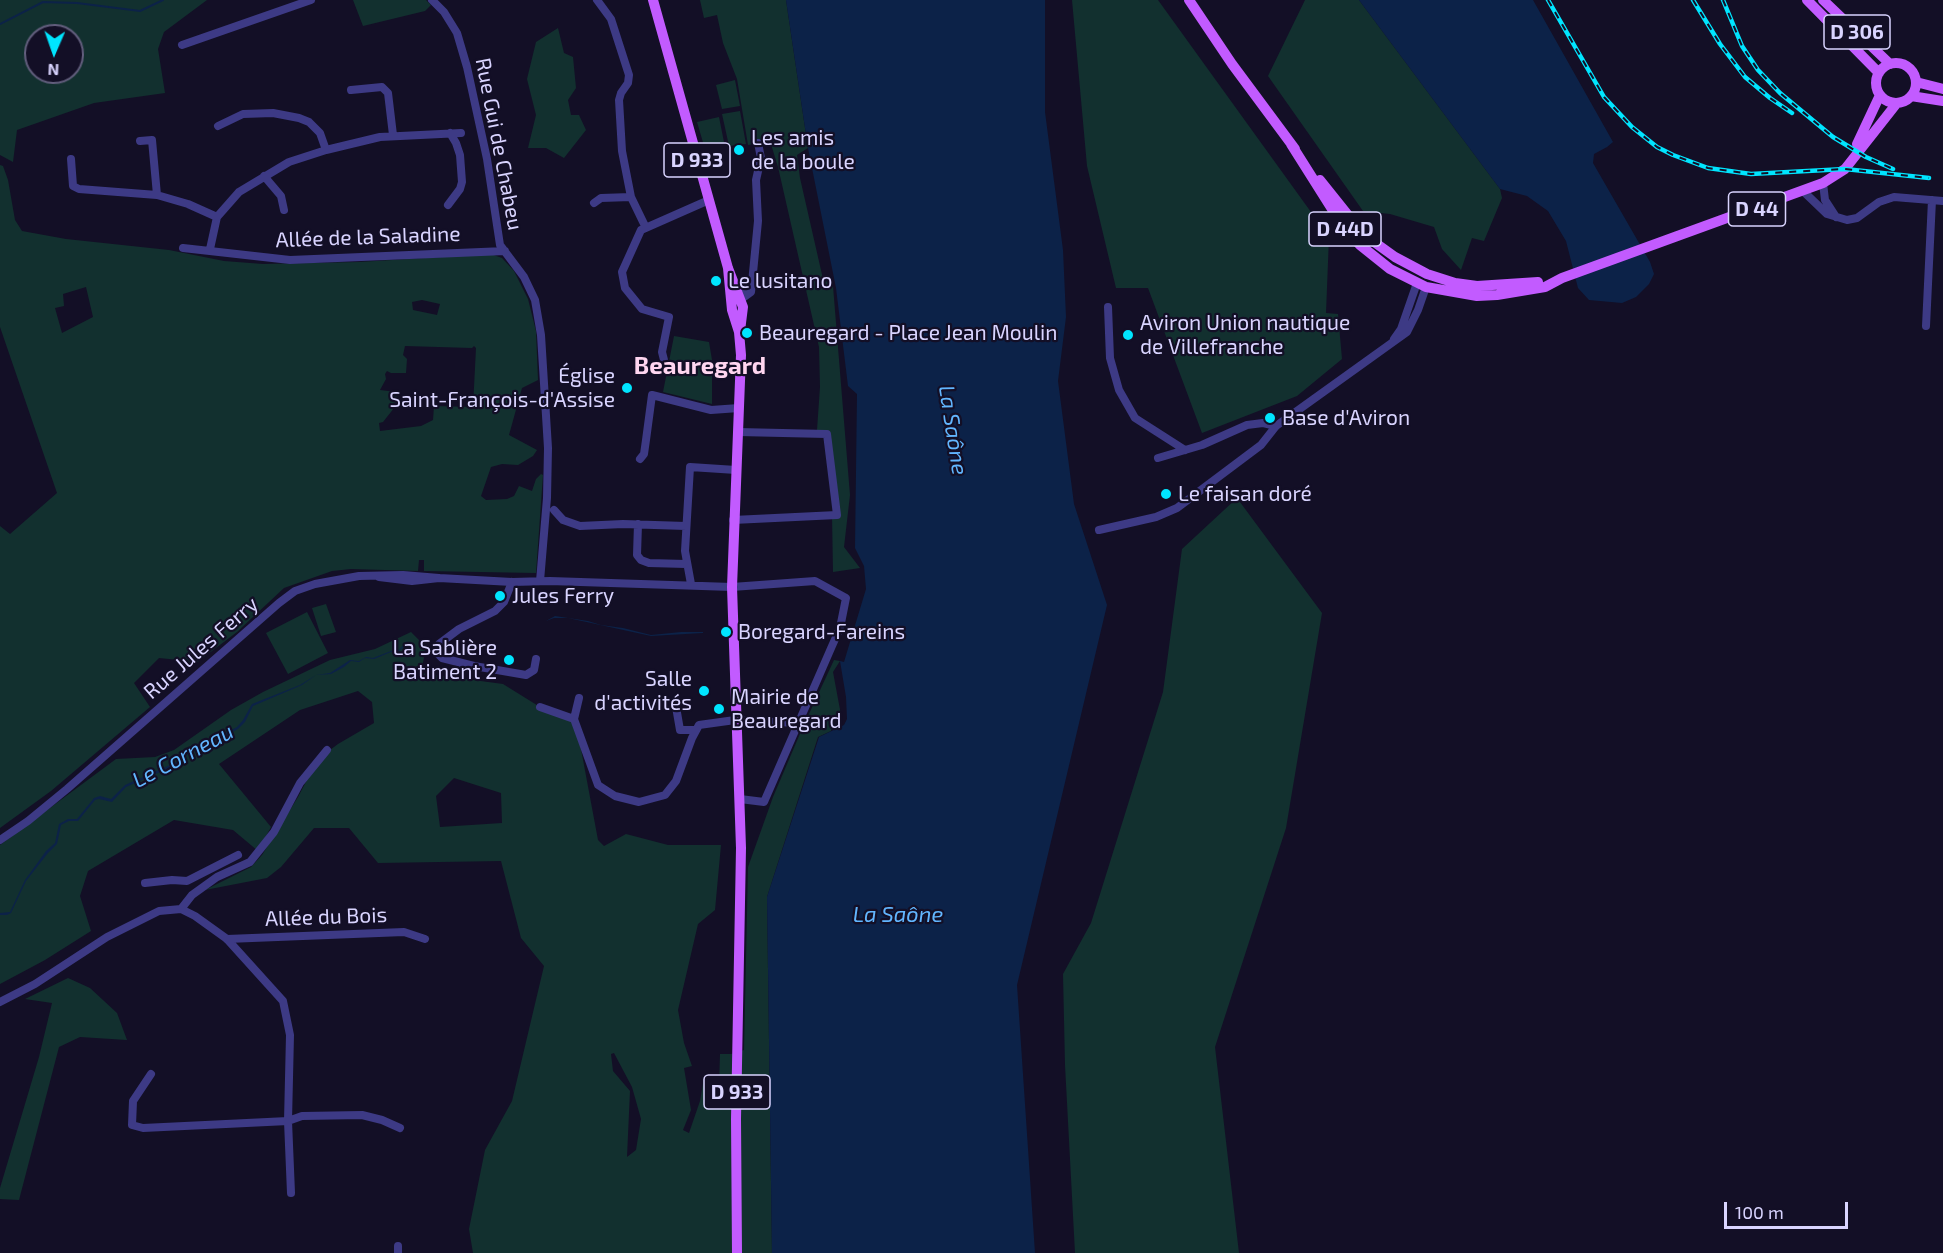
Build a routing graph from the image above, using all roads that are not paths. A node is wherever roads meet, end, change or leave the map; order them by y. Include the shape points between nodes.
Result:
1 (311, 0) edge
2 (432, 0) edge
3 (597, 0) edge
4 (653, 0) edge
5 (1189, 0) edge
6 (1807, 0) edge
7 (1823, 0) edge
8 (182, 45) dead end
9 (1890, 64) junction
10 (1879, 73) junction
11 (1916, 82) junction
12 (1943, 89) edge
13 (351, 90) dead end
14 (1880, 95) junction
15 (1911, 96) junction
16 (1943, 101) edge
17 (1897, 103) junction
18 (218, 126) dead end
19 (450, 133) junction
20 (461, 133) dead end
21 (393, 135) junction
22 (140, 141) dead end
23 (758, 143) dead end
24 (1291, 144) junction
25 (326, 150) junction
26 (72, 159) dead end
27 (1850, 162) junction
28 (264, 176) junction
29 (1823, 183) junction
30 (1804, 192) junction
31 (157, 195) junction
32 (632, 197) junction
33 (709, 200) junction
34 (1932, 200) junction
35 (1943, 201) edge
36 (594, 203) dead end
37 (448, 205) dead end
38 (284, 210) dead end
39 (217, 217) junction
40 (1836, 217) junction
41 (646, 228) junction
42 (183, 248) dead end
43 (503, 248) junction
44 (210, 249) junction
45 (1427, 274) junction
46 (1562, 278) junction
47 (1421, 285) junction
48 (736, 297) junction
49 (1108, 307) dead end
50 (1926, 326) dead end
51 (664, 360) dead end
52 (739, 408) junction
53 (1276, 426) junction
54 (738, 432) junction
55 (1185, 450) junction
56 (1158, 458) dead end
57 (640, 459) dead end
58 (736, 470) junction
59 (554, 510) dead end
60 (733, 520) junction
61 (638, 524) junction
62 (686, 526) junction
63 (1099, 530) dead end
64 (686, 564) junction
65 (540, 581) junction
66 (512, 582) junction
67 (691, 584) junction
68 (732, 587) junction
69 (536, 659) dead end
70 (579, 698) dead end
71 (675, 701) dead end
72 (540, 707) dead end
73 (574, 719) junction
74 (735, 720) junction
75 (798, 723) junction
76 (696, 730) junction
77 (327, 750) dead end
78 (740, 799) junction
79 (0, 840) edge
80 (238, 855) dead end
81 (187, 881) junction
82 (145, 883) dead end
83 (192, 895) junction
84 (181, 909) junction
85 (227, 939) junction
86 (425, 939) dead end
87 (0, 1002) edge
88 (151, 1074) dead end
89 (288, 1121) junction
90 (400, 1128) dead end
91 (291, 1193) dead end
92 (737, 1253) edge

1 - 8 street
2 - 43 street, Rue Gui de Chabeu via 457,33 467,67
3 - 32 street via 611,19 629,75 619,100 619,124
4 - 33 main road, D 933
5 - 24 main road, D 44D
6 - 10 main road, D 306
7 - 9 main road, D 306
9 - 10 main road
9 - 11 main road via 1907,67
10 - 14 main road via 1876,84
11 - 12 main road
11 - 15 main road
13 - 21 street via 382,87 388,93
14 - 17 main road
14 - 27 main road, D 44
15 - 16 main road
15 - 17 main road
17 - 27 main road, D 44
18 - 25 street via 243,114 273,113 299,118 320,133
19 - 20 street
19 - 21 street
19 - 37 street via 460,155 462,182
21 - 25 street
22 - 31 street via 152,140
23 - 48 street via 761,158 756,180 758,221 751,292
24 - 45 main road, D 44D via 1362,231 1395,257
24 - 47 main road, D 44D via 1344,228 1390,269
25 - 28 street via 289,162
26 - 31 street via 74,186 79,189
27 - 29 main road, D 44
28 - 38 street via 280,196
28 - 39 street via 239,192
29 - 30 main road, D 44
29 - 40 street via 1825,200
30 - 40 street via 1827,214
30 - 46 main road, D 44
31 - 39 street
32 - 36 street via 601,198
32 - 41 street
33 - 41 street
33 - 48 main road, D 933
34 - 35 street
34 - 40 street via 1894,197 1879,202 1857,218
34 - 50 street
39 - 44 street
41 - 51 street via 641,230 622,272 625,288 642,309 669,317
42 - 44 street, Allée de la Saladine
43 - 44 street, Allée de la Saladine via 493,252 290,260
43 - 65 street, Rue Gui de Chabeu via 535,300 542,335 548,480
45 - 46 main road, D 44 via 1478,286
45 - 47 main road
46 - 47 main road, D 44 via 1545,287 1497,295 1468,295
47 - 53 street via 1391,344
48 - 52 main road, D 933 via 744,307 739,332
49 - 55 street via 1110,358 1119,390 1135,418
52 - 54 main road, D 933
52 - 57 street via 711,410 652,395 644,454
53 - 55 street via 1247,425
53 - 63 street via 1261,445 1177,508 1156,518
54 - 58 main road, D 933
54 - 60 street via 826,434 837,515
55 - 56 street
58 - 60 main road, D 933
58 - 62 street via 690,467
59 - 61 street via 563,520 580,526
60 - 68 main road, D 933
61 - 62 street
61 - 64 street via 641,560
62 - 64 street
64 - 67 street
65 - 66 street, Rue Jules Ferry
65 - 67 street, Rue Jules Ferry
66 - 69 street via 504,602 495,611 439,644 438,654 474,666 526,675 534,670
66 - 79 street, Rue Jules Ferry via 379,577 336,579 295,591 67,789
67 - 68 street, Rue Jules Ferry
68 - 74 main road, D 933
68 - 75 street, Rue Jules Ferry via 815,581 846,598 840,628
70 - 73 street
71 - 76 street via 680,730
72 - 73 street
73 - 76 street via 598,785 615,796 639,802 665,795 676,781
74 - 75 street
74 - 76 street via 699,725
74 - 78 main road, D 933
75 - 78 street via 764,802
77 - 83 street via 300,783 274,832 250,862 217,877
78 - 92 main road, D 933
80 - 81 street
81 - 82 street
81 - 83 street
83 - 84 street
84 - 85 street
84 - 87 street via 159,911 107,937
85 - 86 street, Allée du Bois via 404,932
85 - 89 street via 283,1001 290,1035
88 - 89 street via 133,1101 132,1125 143,1128
89 - 90 street via 302,1116 362,1115
89 - 91 street

